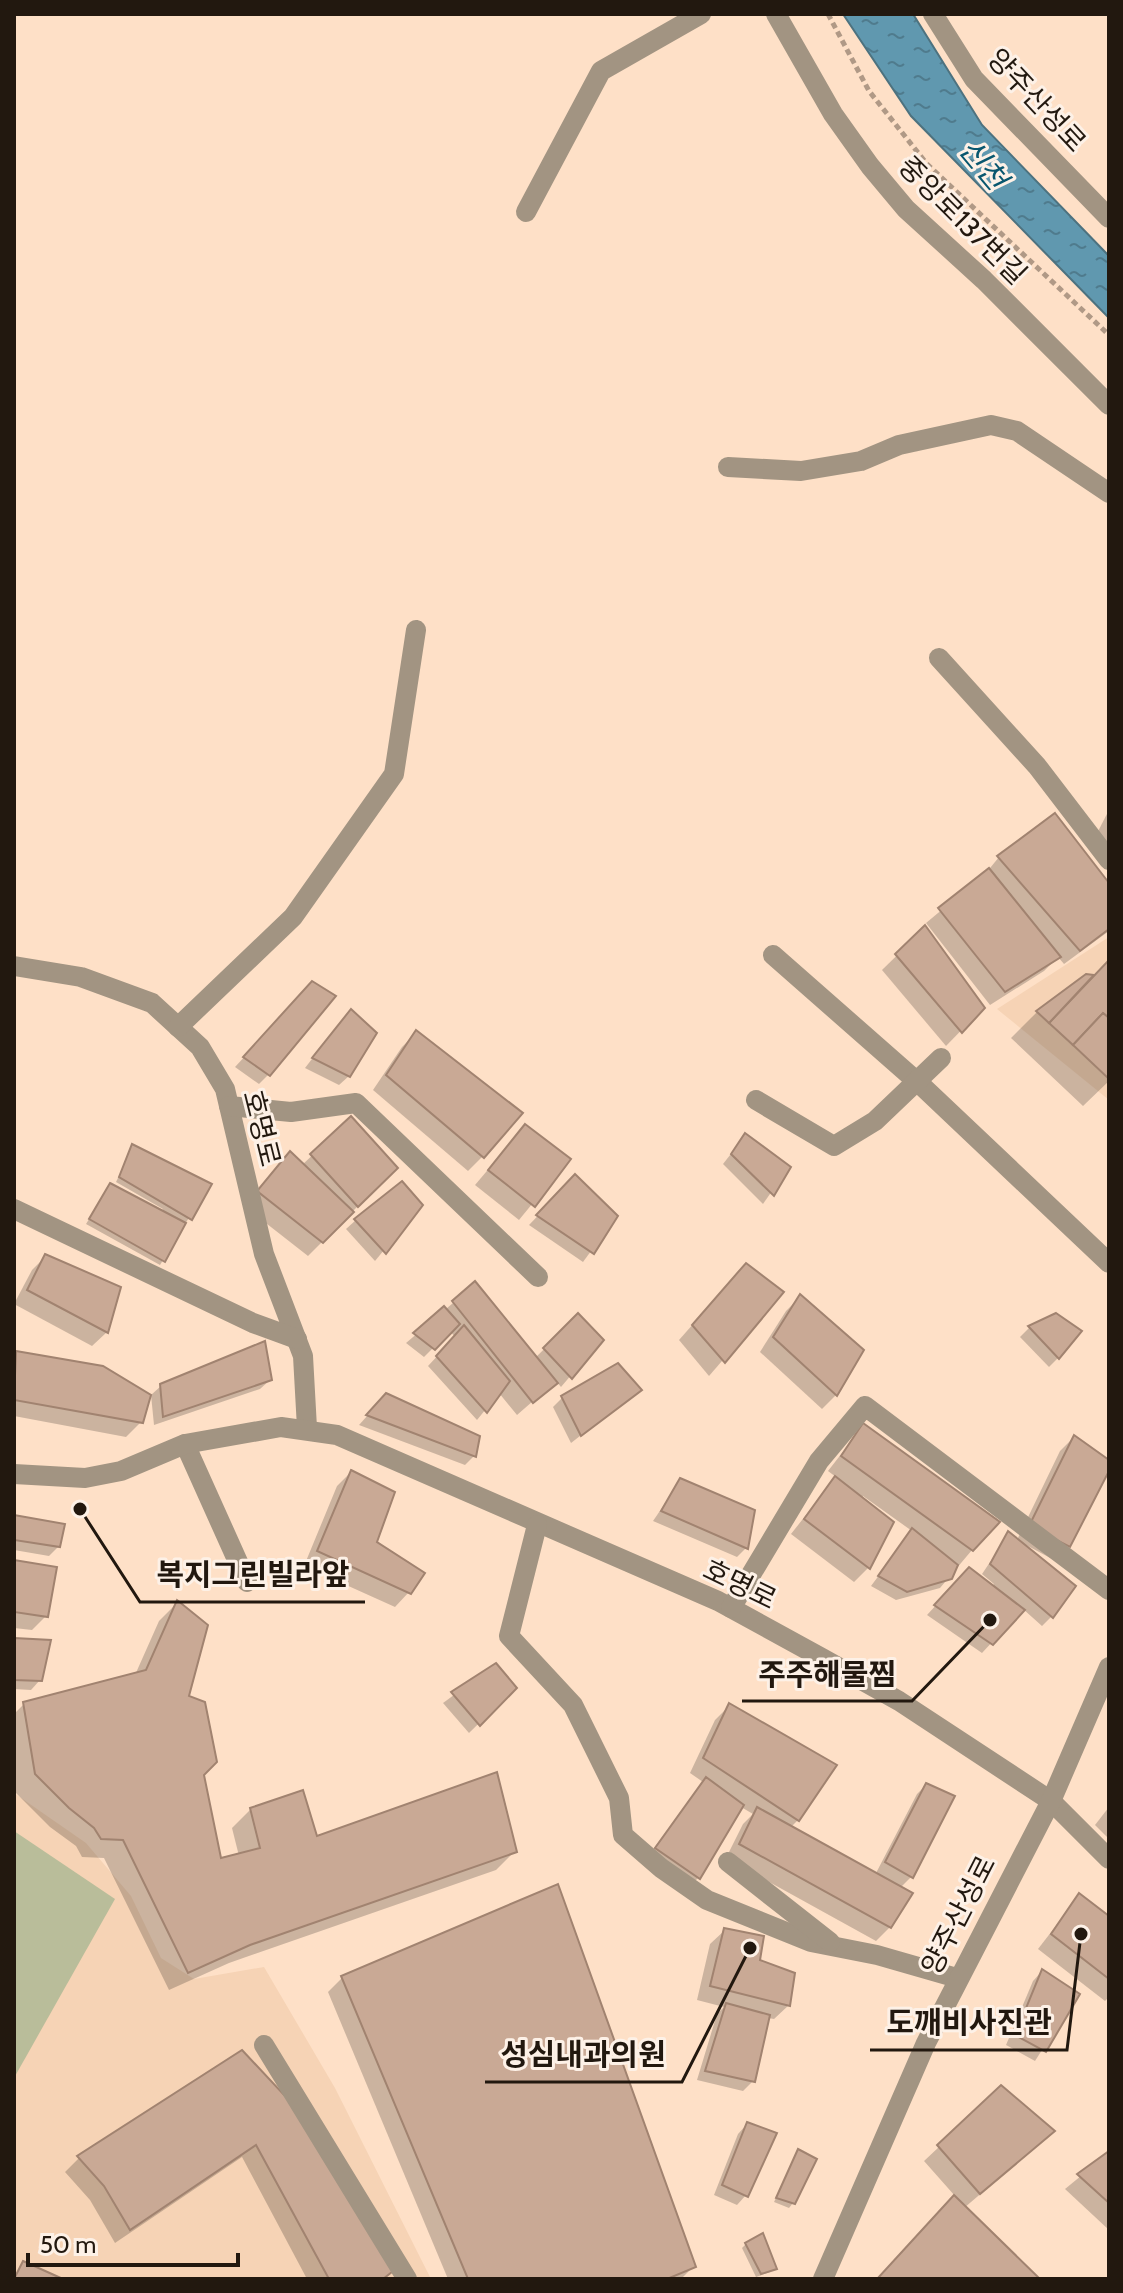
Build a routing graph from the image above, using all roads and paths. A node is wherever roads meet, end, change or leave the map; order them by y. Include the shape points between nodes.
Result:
1 (701, 14) edge
2 (776, 14) edge
3 (828, 14) edge
4 (933, 14) edge
5 (526, 212) dead end
6 (1109, 218) edge
7 (1109, 335) edge
8 (1109, 405) edge
9 (728, 467) dead end
10 (1109, 493) edge
11 (416, 630) dead end
12 (939, 658) dead end
13 (1109, 860) edge
14 (773, 955) dead end
15 (14, 966) edge
16 (178, 1027) junction
17 (941, 1058) dead end
18 (917, 1081) junction
19 (756, 1100) dead end
20 (229, 1106) junction
21 (14, 1209) edge
22 (1109, 1263) edge
23 (538, 1277) dead end
24 (297, 1339) junction
25 (307, 1428) junction
26 (185, 1444) junction
27 (14, 1474) edge
28 (537, 1525) junction
29 (247, 1582) dead end
30 (1109, 1590) edge
31 (731, 1608) junction
32 (1109, 1667) edge
33 (1051, 1801) junction
34 (1109, 1859) edge
35 (728, 1862) dead end
36 (836, 1947) junction
37 (957, 1978) junction
38 (264, 2045) dead end
39 (407, 2279) edge
40 (823, 2279) edge

1 - 5 street via 601,71
2 - 8 street, 중앙로137번길 via 833,114 906,209
3 - 7 path via 869,91 927,164
4 - 6 street, 양주산성로 via 974,79
9 - 10 street via 801,471 861,461 899,445 991,425 1017,431
11 - 16 street via 394,774 293,917
12 - 13 street via 1037,766
14 - 18 street
15 - 16 street, 호명로 via 81,977 152,1003
16 - 20 street, 호명로 via 200,1047
17 - 18 street
18 - 19 street via 875,1121 834,1146
18 - 22 street
20 - 23 street via 291,1112 356,1103
20 - 24 street, 호명로 via 264,1254
21 - 24 street
24 - 25 street, 호명로 via 303,1356
25 - 26 street, 호명로 via 281,1427
25 - 28 street, 호명로 via 337,1435
26 - 27 street, 호명로 via 121,1471 85,1478
26 - 29 street
28 - 31 street, 호명로
28 - 36 street via 509,1636 573,1705 619,1798 623,1835 707,1900
30 - 31 street via 865,1406 819,1461
31 - 33 street, 호명로 via 899,1701
32 - 33 street, 양주산성로
33 - 34 street, 호명로
33 - 37 street, 양주산성로
35 - 36 street
36 - 37 street
37 - 40 street, 양주산성로
38 - 39 street

